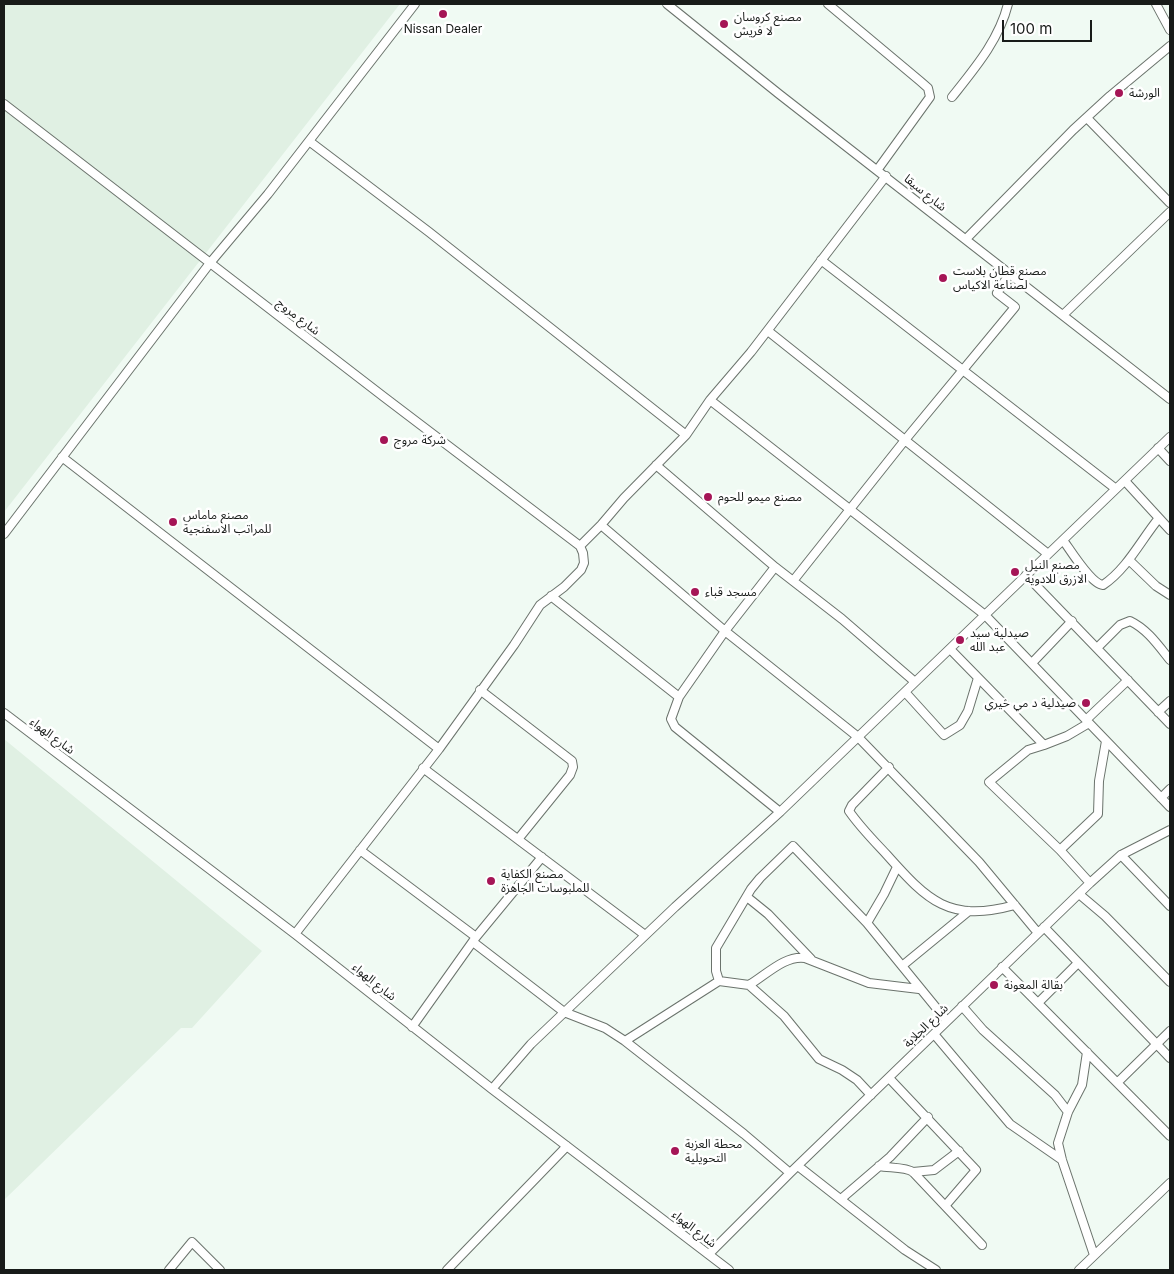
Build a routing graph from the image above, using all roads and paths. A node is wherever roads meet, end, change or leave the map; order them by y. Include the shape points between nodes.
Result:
1 (415, 4) edge
2 (667, 4) edge
3 (828, 4) edge
4 (1008, 4) edge
5 (1156, 4) edge
6 (1170, 30) edge
7 (1170, 46) edge
8 (952, 97) dead end
9 (4, 104) edge
10 (1087, 118) junction
11 (309, 141) junction
12 (878, 170) junction
13 (886, 176) junction
14 (1170, 203) edge
15 (1170, 212) edge
16 (966, 239) junction
17 (821, 260) junction
18 (210, 263) junction
19 (1010, 273) junction
20 (1064, 315) junction
21 (768, 331) junction
22 (962, 371) junction
23 (1170, 399) edge
24 (710, 400) junction
25 (686, 435) junction
26 (1170, 437) edge
27 (905, 440) junction
28 (1158, 448) junction
29 (62, 457) junction
30 (1170, 461) edge
31 (656, 466) junction
32 (1124, 481) junction
33 (1116, 489) junction
34 (850, 508) junction
35 (1159, 518) junction
36 (601, 525) junction
37 (1170, 530) edge
38 (4, 534) edge
39 (1062, 540) junction
40 (580, 546) junction
41 (1048, 554) junction
42 (1129, 560) junction
43 (775, 568) junction
44 (1026, 575) junction
45 (793, 581) junction
46 (1170, 595) edge
47 (550, 596) junction
48 (985, 615) junction
49 (1072, 621) junction
50 (724, 631) junction
51 (1097, 648) junction
52 (950, 649) junction
53 (1170, 660) edge
54 (1032, 663) junction
55 (978, 678) junction
56 (1128, 680) junction
57 (915, 682) junction
58 (480, 690) junction
59 (905, 692) junction
60 (678, 697) junction
61 (1170, 701) edge
62 (1158, 712) junction
63 (4, 713) edge
64 (1087, 721) junction
65 (1170, 724) edge
66 (858, 737) junction
67 (1106, 741) junction
68 (1044, 745) junction
69 (438, 748) junction
70 (889, 767) junction
71 (423, 768) junction
72 (1170, 789) edge
73 (1161, 798) junction
74 (1170, 807) edge
75 (780, 812) junction
76 (1170, 830) edge
77 (519, 838) junction
78 (360, 850) junction
79 (1060, 850) junction
80 (1120, 855) junction
81 (542, 857) junction
82 (898, 866) junction
83 (1090, 883) junction
84 (1078, 894) junction
85 (747, 896) junction
86 (1014, 905) junction
87 (1170, 906) edge
88 (969, 911) junction
89 (866, 923) junction
90 (1041, 930) junction
91 (295, 934) junction
92 (645, 935) junction
93 (475, 940) junction
94 (814, 962) junction
95 (1078, 963) junction
96 (902, 966) junction
97 (1002, 967) junction
98 (719, 981) junction
99 (1170, 982) edge
100 (749, 986) junction
101 (919, 989) junction
102 (1038, 1002) junction
103 (962, 1006) junction
104 (564, 1012) junction
105 (947, 1021) junction
106 (412, 1027) junction
107 (1170, 1031) edge
108 (934, 1034) junction
109 (625, 1041) junction
110 (1157, 1044) junction
111 (1087, 1052) junction
112 (1170, 1058) edge
113 (889, 1078) junction
114 (1118, 1082) junction
115 (492, 1089) junction
116 (871, 1095) junction
117 (1068, 1112) junction
118 (928, 1117) junction
119 (1170, 1136) edge
120 (567, 1146) junction
121 (959, 1151) junction
122 (1062, 1160) junction
123 (798, 1166) junction
124 (878, 1166) junction
125 (913, 1172) junction
126 (790, 1173) junction
127 (1170, 1183) edge
128 (841, 1199) junction
129 (945, 1206) junction
130 (982, 1245) dead end
131 (709, 1254) junction
132 (1094, 1255) junction
133 (169, 1270) edge
134 (220, 1270) edge
135 (447, 1270) edge
136 (729, 1270) edge
137 (936, 1270) edge
138 (1079, 1270) edge

1 - 11 street
2 - 12 street, شارع سيقا
3 - 12 street via 928,88 930,97
4 - 8 street via 1004,20 986,53
5 - 6 street
7 - 10 street
9 - 18 street, شارع مروج
10 - 14 street
10 - 16 street
11 - 18 street
11 - 25 street
12 - 13 street, شارع سيقا
13 - 16 street, شارع سيقا
13 - 17 street
15 - 20 street
16 - 19 street, شارع سيقا
17 - 21 street
17 - 22 street
18 - 29 street
18 - 40 street, شارع مروج
19 - 20 street, شارع سيقا
19 - 22 street via 997,293 1015,307
20 - 23 street, شارع سيقا
21 - 24 street
21 - 27 street
22 - 27 street
22 - 33 street
24 - 25 street
24 - 34 street
25 - 31 street
26 - 28 street
27 - 34 street
27 - 41 street
28 - 30 street
28 - 32 street
29 - 38 street
29 - 69 street
31 - 36 street
31 - 43 street
32 - 33 street
32 - 35 street
33 - 39 street
34 - 45 street
34 - 48 street
35 - 37 street
35 - 42 street
36 - 40 street
36 - 50 street
39 - 41 street
39 - 42 street via 1100,585 1109,581
40 - 47 street via 584,563 581,570
41 - 44 street
42 - 46 street
43 - 45 street
43 - 50 street
44 - 48 street
44 - 49 street
45 - 57 street
47 - 58 street via 540,605
47 - 60 street
48 - 52 street
48 - 54 street
49 - 51 street
49 - 54 street
50 - 60 street
50 - 66 street
51 - 53 street via 1120,625 1130,621 1153,639
51 - 56 street
52 - 55 street
52 - 57 street
54 - 64 street
55 - 59 street via 960,725 944,735
55 - 68 street
56 - 62 street
56 - 64 street
57 - 59 street
58 - 69 street
58 - 77 street via 572,762 570,775
59 - 66 street
60 - 75 street via 671,719 675,727
61 - 62 street
62 - 65 street
63 - 91 street, شارع الهواء
64 - 67 street
64 - 68 street via 1067,736
66 - 70 street
66 - 75 street
67 - 73 street
67 - 79 street via 1099,781 1098,814
68 - 79 street via 1028,750 989,782
69 - 71 street
70 - 82 street via 849,811
70 - 86 street via 979,862
71 - 77 street
71 - 78 street
72 - 73 street
73 - 74 street
75 - 92 street
76 - 80 street, شارع الجلابة
77 - 81 street
78 - 91 street
78 - 93 street
79 - 83 street
80 - 83 street, شارع الجلابة
80 - 87 street
81 - 92 street
81 - 93 street
82 - 88 street via 929,898 945,906
82 - 89 street
83 - 84 street, شارع الجلابة
84 - 90 street, شارع الجلابة
84 - 99 street via 1105,916
85 - 89 street via 760,878 793,846
85 - 94 street
85 - 98 street via 716,948
86 - 88 street via 982,912
86 - 90 street
88 - 96 street
89 - 96 street
90 - 95 street
90 - 97 street, شارع الجلابة
91 - 106 street, شارع الهواء
92 - 104 street
93 - 104 street
93 - 106 street
94 - 100 street via 797,957 789,959
94 - 101 street via 869,983
95 - 102 street
95 - 110 street
96 - 101 street
97 - 102 street
97 - 103 street, شارع الجلابة
98 - 100 street
98 - 109 street
100 - 116 street via 784,1016 819,1059 857,1080
101 - 105 street
102 - 111 street
103 - 105 street, شارع الجلابة
103 - 117 street
104 - 109 street via 605,1028
104 - 115 street
105 - 108 street, شارع الجلابة
106 - 115 street, شارع الهواء
107 - 110 street
108 - 113 street, شارع الجلابة
108 - 122 street via 1010,1124
109 - 126 street
110 - 112 street
110 - 114 street
111 - 114 street
111 - 117 street via 1082,1086
113 - 116 street, شارع الجلابة
113 - 118 street
114 - 119 street
115 - 120 street, شارع الهواء
116 - 123 street, شارع الجلابة
117 - 122 street via 1058,1144
118 - 121 street
118 - 124 street
120 - 131 street, شارع الهواء
120 - 135 street
121 - 125 street via 934,1170
121 - 129 street via 976,1170
122 - 132 street
123 - 126 street, شارع الجلابة
123 - 128 street
124 - 125 street
124 - 128 street
125 - 129 street
126 - 131 street, شارع الجلابة
127 - 132 street
128 - 137 street via 905,1250
129 - 130 street
131 - 136 street, شارع الهواء
132 - 138 street
133 - 134 street via 192,1242

